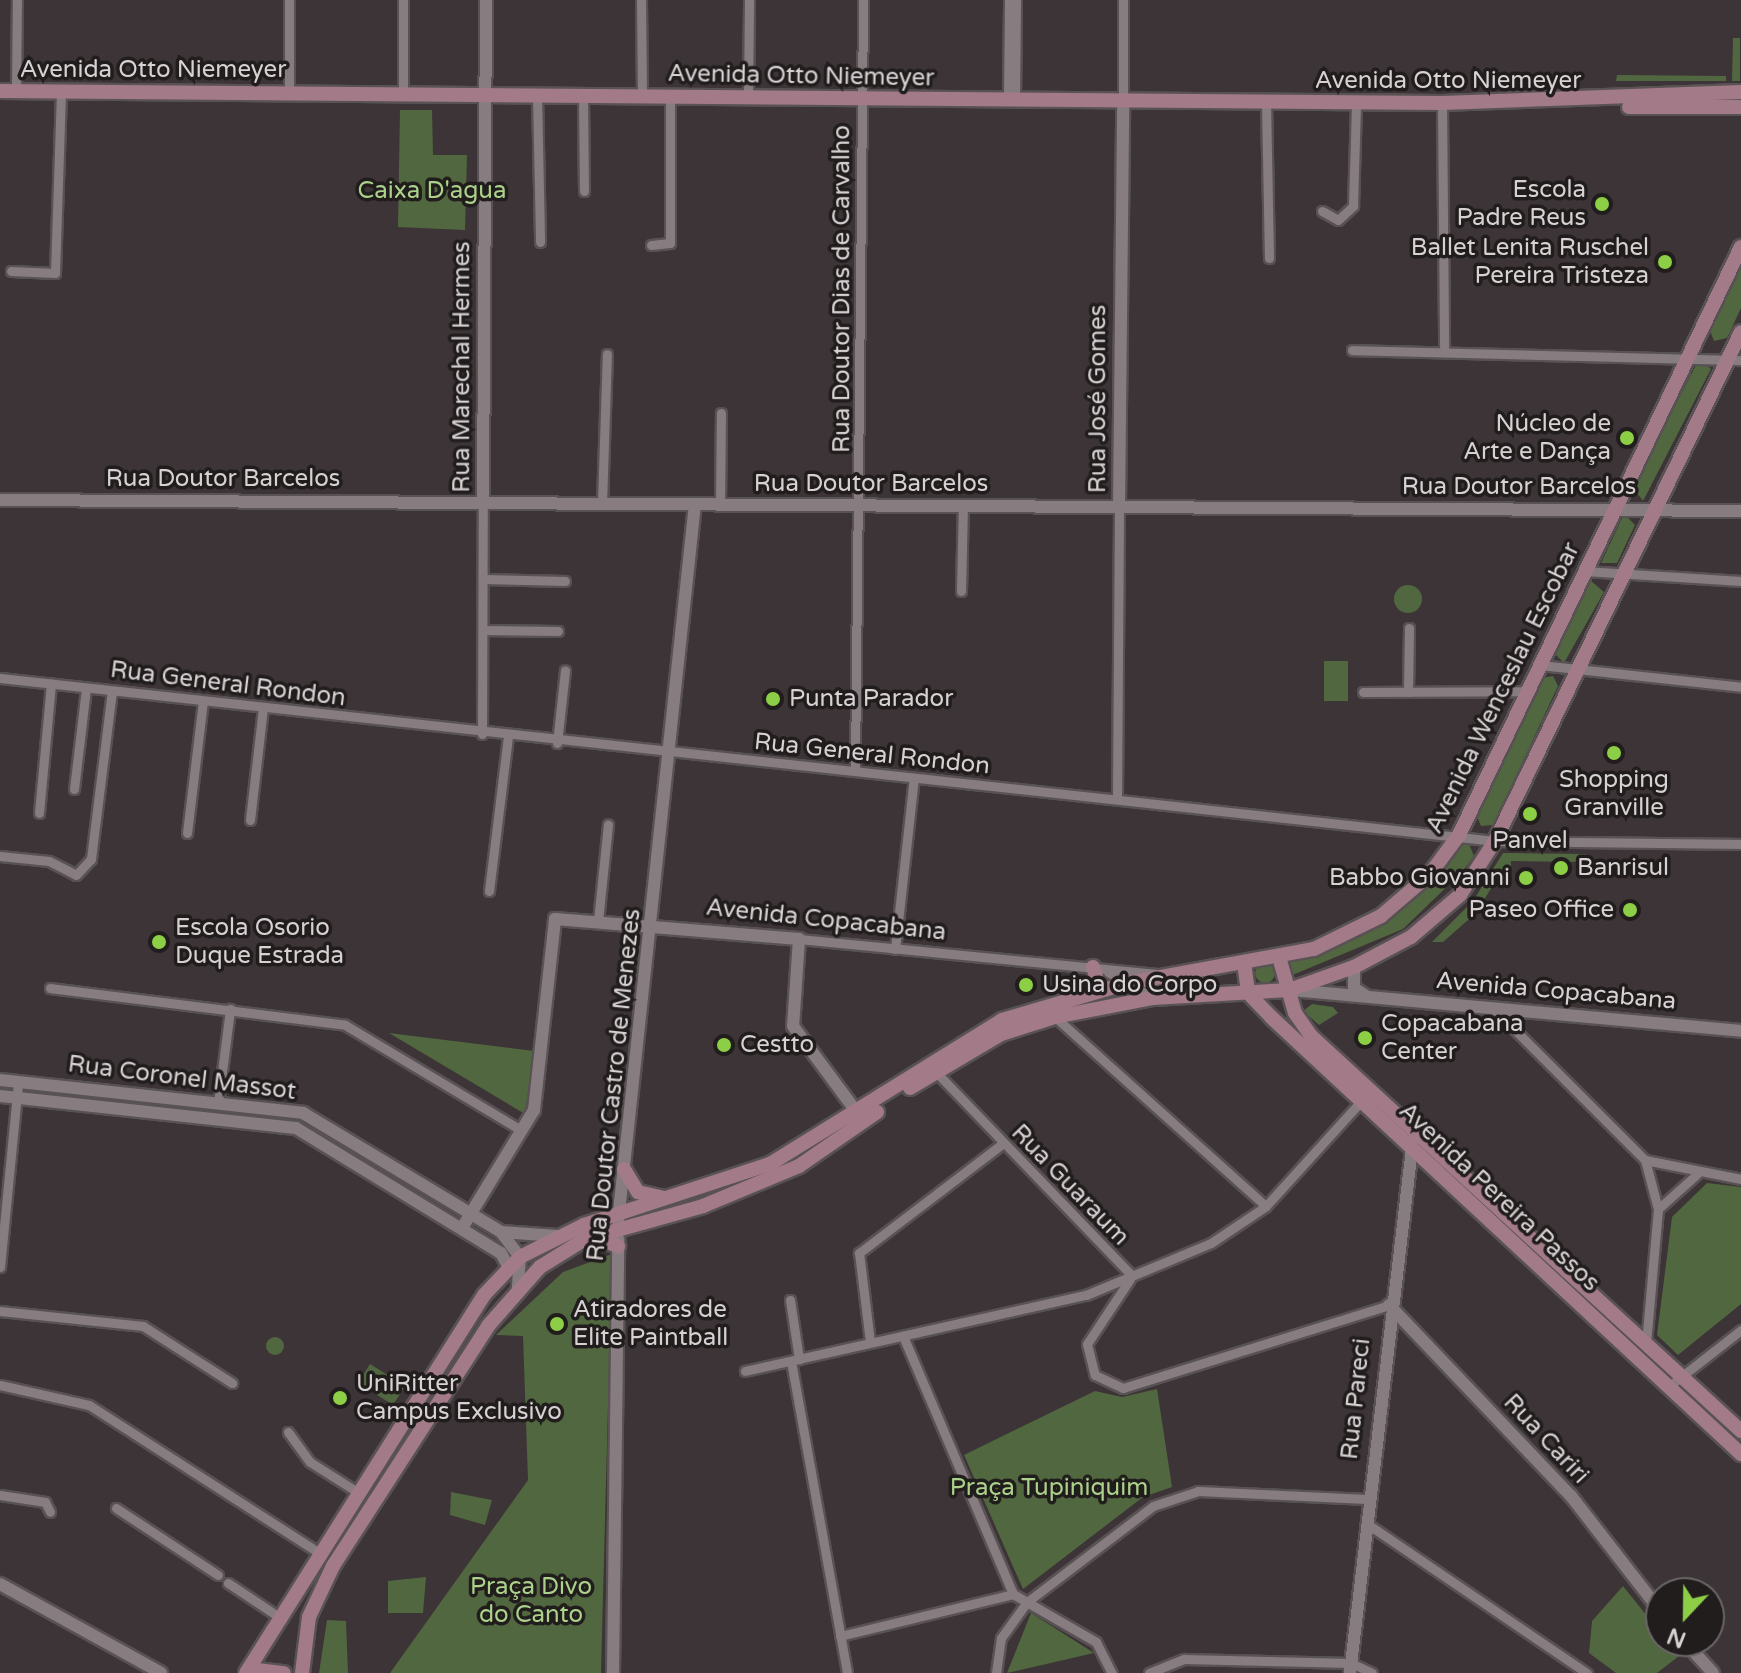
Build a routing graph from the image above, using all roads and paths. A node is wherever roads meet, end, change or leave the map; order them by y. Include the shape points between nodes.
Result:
1 (17, 0) edge
2 (289, 0) edge
3 (403, 0) edge
4 (486, 0) edge
5 (641, 0) edge
6 (749, 0) edge
7 (863, 0) edge
8 (1009, 0) edge
9 (1016, 0) edge
10 (1123, 0) edge
11 (0, 91) edge
12 (16, 91) junction
13 (61, 91) junction
14 (1741, 92) edge
15 (289, 93) junction
16 (403, 94) junction
17 (487, 95) junction
18 (537, 95) junction
19 (583, 96) junction
20 (642, 96) junction
21 (670, 97) junction
22 (748, 99) junction
23 (862, 99) junction
24 (1012, 100) junction
25 (1123, 101) junction
26 (1266, 102) junction
27 (1356, 103) junction
28 (1442, 103) junction
29 (1601, 103) junction
30 (1741, 107) edge
31 (584, 191) dead end
32 (1322, 211) dead end
33 (540, 242) dead end
34 (651, 245) dead end
35 (1741, 247) edge
36 (1269, 258) dead end
37 (11, 271) dead end
38 (1741, 332) edge
39 (1352, 350) dead end
40 (1444, 351) junction
41 (1691, 353) junction
42 (607, 354) dead end
43 (1737, 355) edge
44 (721, 413) dead end
45 (0, 500) edge
46 (483, 502) junction
47 (602, 503) junction
48 (695, 504) junction
49 (720, 504) junction
50 (861, 505) junction
51 (963, 506) junction
52 (1119, 507) junction
53 (1615, 509) junction
54 (1655, 510) junction
55 (1741, 511) edge
56 (1585, 571) junction
57 (1623, 577) junction
58 (484, 579) junction
59 (565, 581) dead end
60 (1741, 581) edge
61 (961, 591) dead end
62 (1409, 628) dead end
63 (483, 630) junction
64 (558, 631) dead end
65 (1540, 665) junction
66 (565, 670) dead end
67 (1577, 671) junction
68 (0, 678) edge
69 (51, 684) junction
70 (1741, 687) edge
71 (86, 688) junction
72 (112, 691) junction
73 (1528, 691) junction
74 (1363, 692) dead end
75 (1408, 692) junction
76 (203, 701) junction
77 (263, 708) junction
78 (482, 734) junction
79 (508, 737) junction
80 (557, 743) junction
81 (671, 754) junction
82 (855, 770) junction
83 (914, 778) junction
84 (74, 789) dead end
85 (1117, 799) junction
86 (39, 813) dead end
87 (250, 820) dead end
88 (608, 825) dead end
89 (187, 833) dead end
90 (1459, 835) junction
91 (1495, 841) junction
92 (1741, 844) edge
93 (0, 856) edge
94 (489, 891) dead end
95 (598, 921) junction
96 (651, 925) junction
97 (799, 939) junction
98 (895, 949) junction
99 (1279, 957) junction
100 (1244, 963) junction
101 (1093, 967) junction
102 (1354, 967) junction
103 (1166, 974) junction
104 (1128, 983) junction
105 (50, 988) dead end
106 (1100, 990) junction
107 (1289, 990) junction
108 (1248, 993) junction
109 (1366, 996) junction
110 (1153, 998) junction
111 (1492, 1007) junction
112 (230, 1009) junction
113 (1055, 1017) junction
114 (1741, 1031) edge
115 (1307, 1040) junction
116 (934, 1071) junction
117 (0, 1080) edge
118 (18, 1082) junction
119 (1367, 1095) junction
120 (0, 1096) edge
121 (17, 1098) junction
122 (218, 1103) junction
123 (858, 1114) junction
124 (521, 1130) junction
125 (1416, 1131) junction
126 (845, 1135) junction
127 (1002, 1144) junction
128 (1412, 1147) junction
129 (1645, 1160) junction
130 (624, 1169) junction
131 (1697, 1174) junction
132 (1741, 1179) edge
133 (672, 1198) junction
134 (1266, 1206) junction
135 (1658, 1209) junction
136 (470, 1214) junction
137 (618, 1220) junction
138 (462, 1228) junction
139 (501, 1232) junction
140 (557, 1236) junction
141 (585, 1239) junction
142 (1542, 1244) junction
143 (618, 1246) junction
144 (1530, 1256) junction
145 (514, 1262) junction
146 (0, 1267) edge
147 (1132, 1276) junction
148 (518, 1290) junction
149 (790, 1300) dead end
150 (1389, 1305) junction
151 (0, 1311) edge
152 (1741, 1330) edge
153 (903, 1336) junction
154 (1646, 1339) junction
155 (870, 1342) junction
156 (795, 1360) junction
157 (1644, 1363) junction
158 (745, 1371) dead end
159 (1681, 1375) junction
160 (232, 1383) dead end
161 (0, 1385) edge
162 (1668, 1387) junction
163 (1741, 1431) edge
164 (288, 1432) dead end
165 (1741, 1454) edge
166 (359, 1493) junction
167 (0, 1495) edge
168 (1367, 1499) junction
169 (116, 1508) dead end
170 (50, 1512) dead end
171 (1366, 1523) junction
172 (321, 1554) junction
173 (218, 1575) dead end
174 (228, 1583) dead end
175 (0, 1584) edge
176 (1645, 1591) edge
177 (1013, 1594) junction
178 (1027, 1602) junction
179 (282, 1619) junction
180 (840, 1636) junction
181 (1698, 1657) edge
182 (1350, 1668) edge
183 (247, 1671) edge
184 (161, 1673) edge
185 (284, 1673) edge
186 (302, 1673) edge
187 (613, 1673) edge
188 (847, 1673) edge
189 (996, 1673) edge
190 (1112, 1673) edge
191 (1149, 1673) edge
192 (1372, 1673) edge
193 (1587, 1673) edge
194 (1713, 1673) edge

1 - 12 street
2 - 15 street
3 - 16 street
4 - 17 street, Rua Marechal Hermes
5 - 20 street
6 - 22 street
7 - 23 street, Rua Doutor Dias de Carvalho
8 - 24 street
9 - 24 street
10 - 25 street, Rua José Gomes
11 - 12 main road, Avenida Otto Niemeyer
12 - 13 main road, Avenida Otto Niemeyer
13 - 15 main road, Avenida Otto Niemeyer
13 - 37 street via 55,273
14 - 29 main road, Avenida Otto Niemeyer
15 - 16 main road, Avenida Otto Niemeyer
16 - 17 main road, Avenida Otto Niemeyer
17 - 18 main road, Avenida Otto Niemeyer
17 - 46 street, Rua Marechal Hermes
18 - 19 main road, Avenida Otto Niemeyer
18 - 33 street
19 - 20 main road, Avenida Otto Niemeyer
19 - 31 street
20 - 21 main road, Avenida Otto Niemeyer
21 - 22 main road, Avenida Otto Niemeyer
21 - 34 street via 670,243
22 - 23 main road, Avenida Otto Niemeyer
23 - 24 main road, Avenida Otto Niemeyer
23 - 50 street, Rua Doutor Dias de Carvalho
24 - 25 main road, Avenida Otto Niemeyer
25 - 26 main road, Avenida Otto Niemeyer
25 - 52 street, Rua José Gomes
26 - 27 main road, Avenida Otto Niemeyer
26 - 36 street
27 - 28 main road, Avenida Otto Niemeyer
27 - 32 street via 1353,206 1338,220
28 - 29 main road, Avenida Otto Niemeyer
28 - 40 street
29 - 30 main road, Avenida Otto Niemeyer
35 - 41 main road, Avenida Wenceslau Escobar
38 - 43 main road, Avenida Wenceslau Escobar
39 - 40 street
40 - 41 street
41 - 43 street
41 - 53 main road, Avenida Wenceslau Escobar
42 - 47 street
43 - 54 main road, Avenida Wenceslau Escobar
44 - 49 street
45 - 46 street, Rua Doutor Barcelos
46 - 47 street, Rua Doutor Barcelos
46 - 58 street, Rua Marechal Hermes
47 - 48 street, Rua Doutor Barcelos
48 - 49 street, Rua Doutor Barcelos
48 - 81 street, Rua Doutor Castro de Menezes
49 - 50 street, Rua Doutor Barcelos
50 - 51 street, Rua Doutor Barcelos
50 - 82 street, Rua Doutor Dias de Carvalho
51 - 52 street, Rua Doutor Barcelos
51 - 61 street
52 - 53 street, Rua Doutor Barcelos
52 - 85 street, Rua José Gomes
53 - 54 street, Rua Doutor Barcelos
53 - 56 main road, Avenida Wenceslau Escobar
54 - 55 street, Rua Doutor Barcelos
54 - 57 main road, Avenida Wenceslau Escobar
56 - 57 street
56 - 65 main road, Avenida Wenceslau Escobar
57 - 60 street
57 - 67 main road, Avenida Wenceslau Escobar
58 - 59 street
58 - 63 street, Rua Marechal Hermes
62 - 75 street
63 - 64 street
63 - 78 street, Rua Marechal Hermes
65 - 67 street
65 - 73 main road, Avenida Wenceslau Escobar
66 - 80 street
67 - 70 street
67 - 91 main road, Avenida Wenceslau Escobar
68 - 69 street, Rua General Rondon
69 - 71 street, Rua General Rondon
69 - 86 street
71 - 72 street, Rua General Rondon
71 - 84 street
72 - 76 street, Rua General Rondon
72 - 93 street via 91,859 76,875 49,861
73 - 75 street
73 - 90 main road, Avenida Wenceslau Escobar
74 - 75 street
76 - 77 street, Rua General Rondon
76 - 89 street
77 - 78 street, Rua General Rondon
77 - 87 street
78 - 79 street, Rua General Rondon
79 - 80 street, Rua General Rondon
79 - 94 street
80 - 81 street, Rua General Rondon
81 - 82 street, Rua General Rondon
81 - 96 street, Rua Doutor Castro de Menezes
82 - 83 street, Rua General Rondon
83 - 85 street, Rua General Rondon
83 - 98 street
85 - 90 street, Rua General Rondon
88 - 95 street
90 - 91 street, Rua General Rondon
90 - 99 main road, Avenida Wenceslau Escobar via 1430,874 1381,916
91 - 92 street, Rua General Rondon
91 - 102 main road, Avenida Wenceslau Escobar via 1460,895 1411,937
95 - 96 street, Avenida Copacabana
95 - 124 street, Avenida Copacabana via 555,919 534,1110
96 - 97 street, Avenida Copacabana
96 - 130 street, Rua Doutor Castro de Menezes
97 - 98 street, Avenida Copacabana
97 - 123 street via 793,1026
98 - 101 street, Avenida Copacabana
99 - 100 main road, Avenida Wenceslau Escobar
99 - 107 main road, Avenida Pereira Passos
100 - 103 main road, Avenida Wenceslau Escobar
100 - 108 main road
101 - 103 street, Avenida Copacabana
101 - 104 street, Avenida Copacabana
101 - 106 main road
102 - 107 main road, Avenida Wenceslau Escobar
102 - 109 street via 1354,988
103 - 104 main road, Avenida Wenceslau Escobar
104 - 106 main road, Avenida Wenceslau Escobar
104 - 110 street, Avenida Copacabana
105 - 112 street
106 - 123 main road, Avenida Wenceslau Escobar via 1002,1020
107 - 108 main road, Avenida Wenceslau Escobar
107 - 109 street, Avenida Copacabana
107 - 115 main road, Avenida Pereira Passos
108 - 110 main road, Avenida Wenceslau Escobar
108 - 115 main road, Avenida Pereira Passos
109 - 111 street, Avenida Copacabana
110 - 113 main road, Avenida Wenceslau Escobar
111 - 114 street, Avenida Copacabana
111 - 129 street
112 - 122 street
112 - 124 street via 345,1025
113 - 116 main road, Avenida Wenceslau Escobar via 1001,1034
113 - 134 street
115 - 119 main road, Avenida Pereira Passos
116 - 126 main road, Avenida Wenceslau Escobar
116 - 127 street, Rua Guaraum
117 - 118 street, Rua Coronel Massot
118 - 121 street
118 - 122 street, Rua Coronel Massot
119 - 125 main road, Avenida Pereira Passos
119 - 128 main road, Avenida Pereira Passos
119 - 134 street, Rua Guaraum
120 - 121 street, Rua Coronel Massot
121 - 138 street, Rua Coronel Massot via 296,1128
121 - 146 street
122 - 136 street, Rua Coronel Massot via 303,1113
123 - 126 main road
123 - 133 main road, Avenida Wenceslau Escobar via 770,1164
124 - 136 street
125 - 128 street, Rua Pareci
125 - 142 main road, Avenida Pereira Passos
126 - 137 main road, Avenida Wenceslau Escobar via 738,1194
127 - 147 street, Rua Guaraum
127 - 155 street via 859,1253
128 - 144 main road, Avenida Pereira Passos
128 - 150 street, Rua Pareci
129 - 131 street
129 - 135 street
130 - 133 main road via 638,1192
130 - 137 street, Rua Doutor Castro de Menezes
131 - 132 street
131 - 135 street
133 - 137 main road, Avenida Wenceslau Escobar
134 - 147 street, Rua Guaraum via 1211,1243
135 - 154 street
136 - 138 street
136 - 139 street, Rua Coronel Massot
137 - 140 main road, Avenida Wenceslau Escobar
137 - 141 main road, Avenida Wenceslau Escobar
137 - 143 street, Rua Doutor Castro de Menezes
138 - 145 street, Rua Coronel Massot
139 - 140 street
139 - 145 street, Rua Coronel Massot
140 - 145 main road, Avenida Wenceslau Escobar
141 - 143 main road
141 - 148 main road, Avenida Wenceslau Escobar
142 - 144 main road
142 - 154 main road, Avenida Pereira Passos
143 - 187 street, Rua Doutor Castro de Menezes
144 - 157 main road, Avenida Pereira Passos
145 - 148 street
145 - 166 main road, Avenida Wenceslau Escobar
147 - 150 street via 1087,1344 1095,1375 1123,1388
147 - 153 street via 1086,1295
148 - 186 main road, Avenida Wenceslau Escobar via 333,1566 309,1617
149 - 156 street
150 - 168 street, Rua Pareci
150 - 176 street, Rua Cariri via 1571,1496
151 - 160 street via 143,1326
152 - 159 street
153 - 155 street
153 - 177 street
154 - 157 street
154 - 159 main road, Avenida Pereira Passos
155 - 156 street
156 - 158 street
156 - 180 street
157 - 162 main road, Avenida Pereira Passos
159 - 162 street
159 - 163 main road, Avenida Pereira Passos
161 - 172 street via 74,1397
162 - 165 main road, Avenida Pereira Passos
164 - 166 street via 310,1462
166 - 172 main road, Avenida Wenceslau Escobar
167 - 170 street via 45,1502
168 - 171 street, Rua Pareci
168 - 178 street via 1198,1491 1153,1506
169 - 173 street
171 - 182 street, Rua Pareci
171 - 193 street
172 - 179 main road, Avenida Wenceslau Escobar
174 - 179 street
175 - 184 street
177 - 178 street
177 - 180 street
178 - 189 street via 1001,1638
178 - 190 street via 1096,1642
179 - 183 main road, Avenida Wenceslau Escobar
180 - 188 street
181 - 194 street
182 - 191 street via 1184,1659
182 - 192 street
183 - 185 main road

